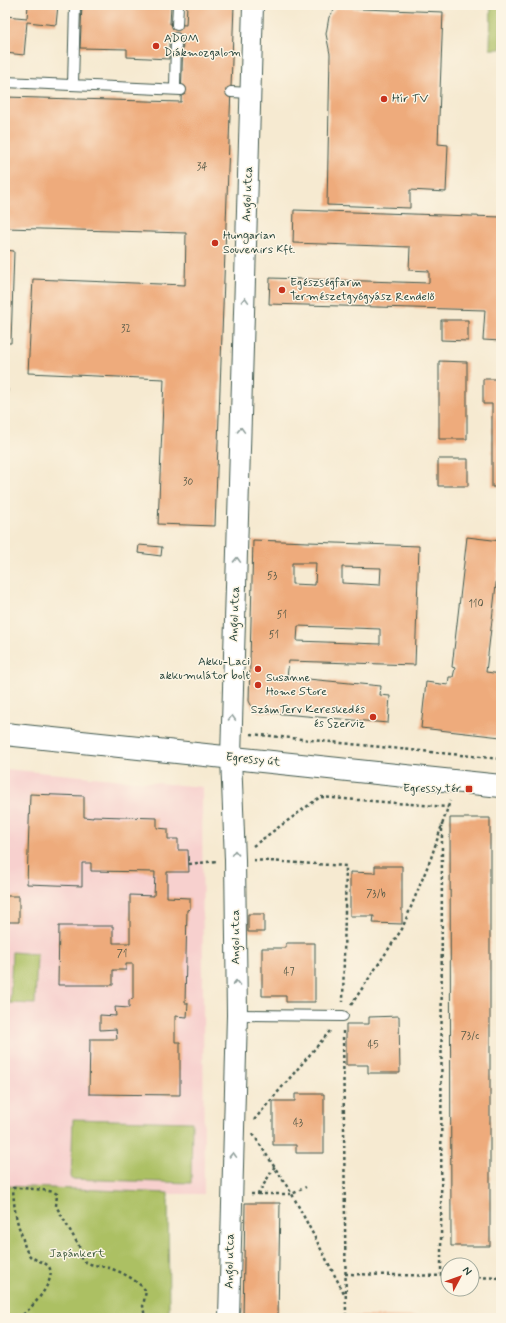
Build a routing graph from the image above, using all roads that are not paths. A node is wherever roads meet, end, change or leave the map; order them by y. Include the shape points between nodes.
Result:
1 (75, 5) edge
2 (178, 5) edge
3 (253, 5) edge
4 (177, 25) dead end
5 (176, 38) dead end
6 (5, 82) edge
7 (73, 85) junction
8 (5, 734) edge
9 (231, 757) junction
10 (501, 786) edge
11 (237, 1015) junction
12 (343, 1016) road end
13 (229, 1318) edge

1 - 7 lane
2 - 4 lane
9 -> 3 street, Angol utca via 241,92
5 - 7 lane via 178,89
6 - 7 lane
8 - 9 street, Egressy út
9 - 10 street, Egressy út
11 -> 9 street, Angol utca via 242,854
11 - 12 lane
13 -> 11 street, Angol utca via 232,1194 238,1132

